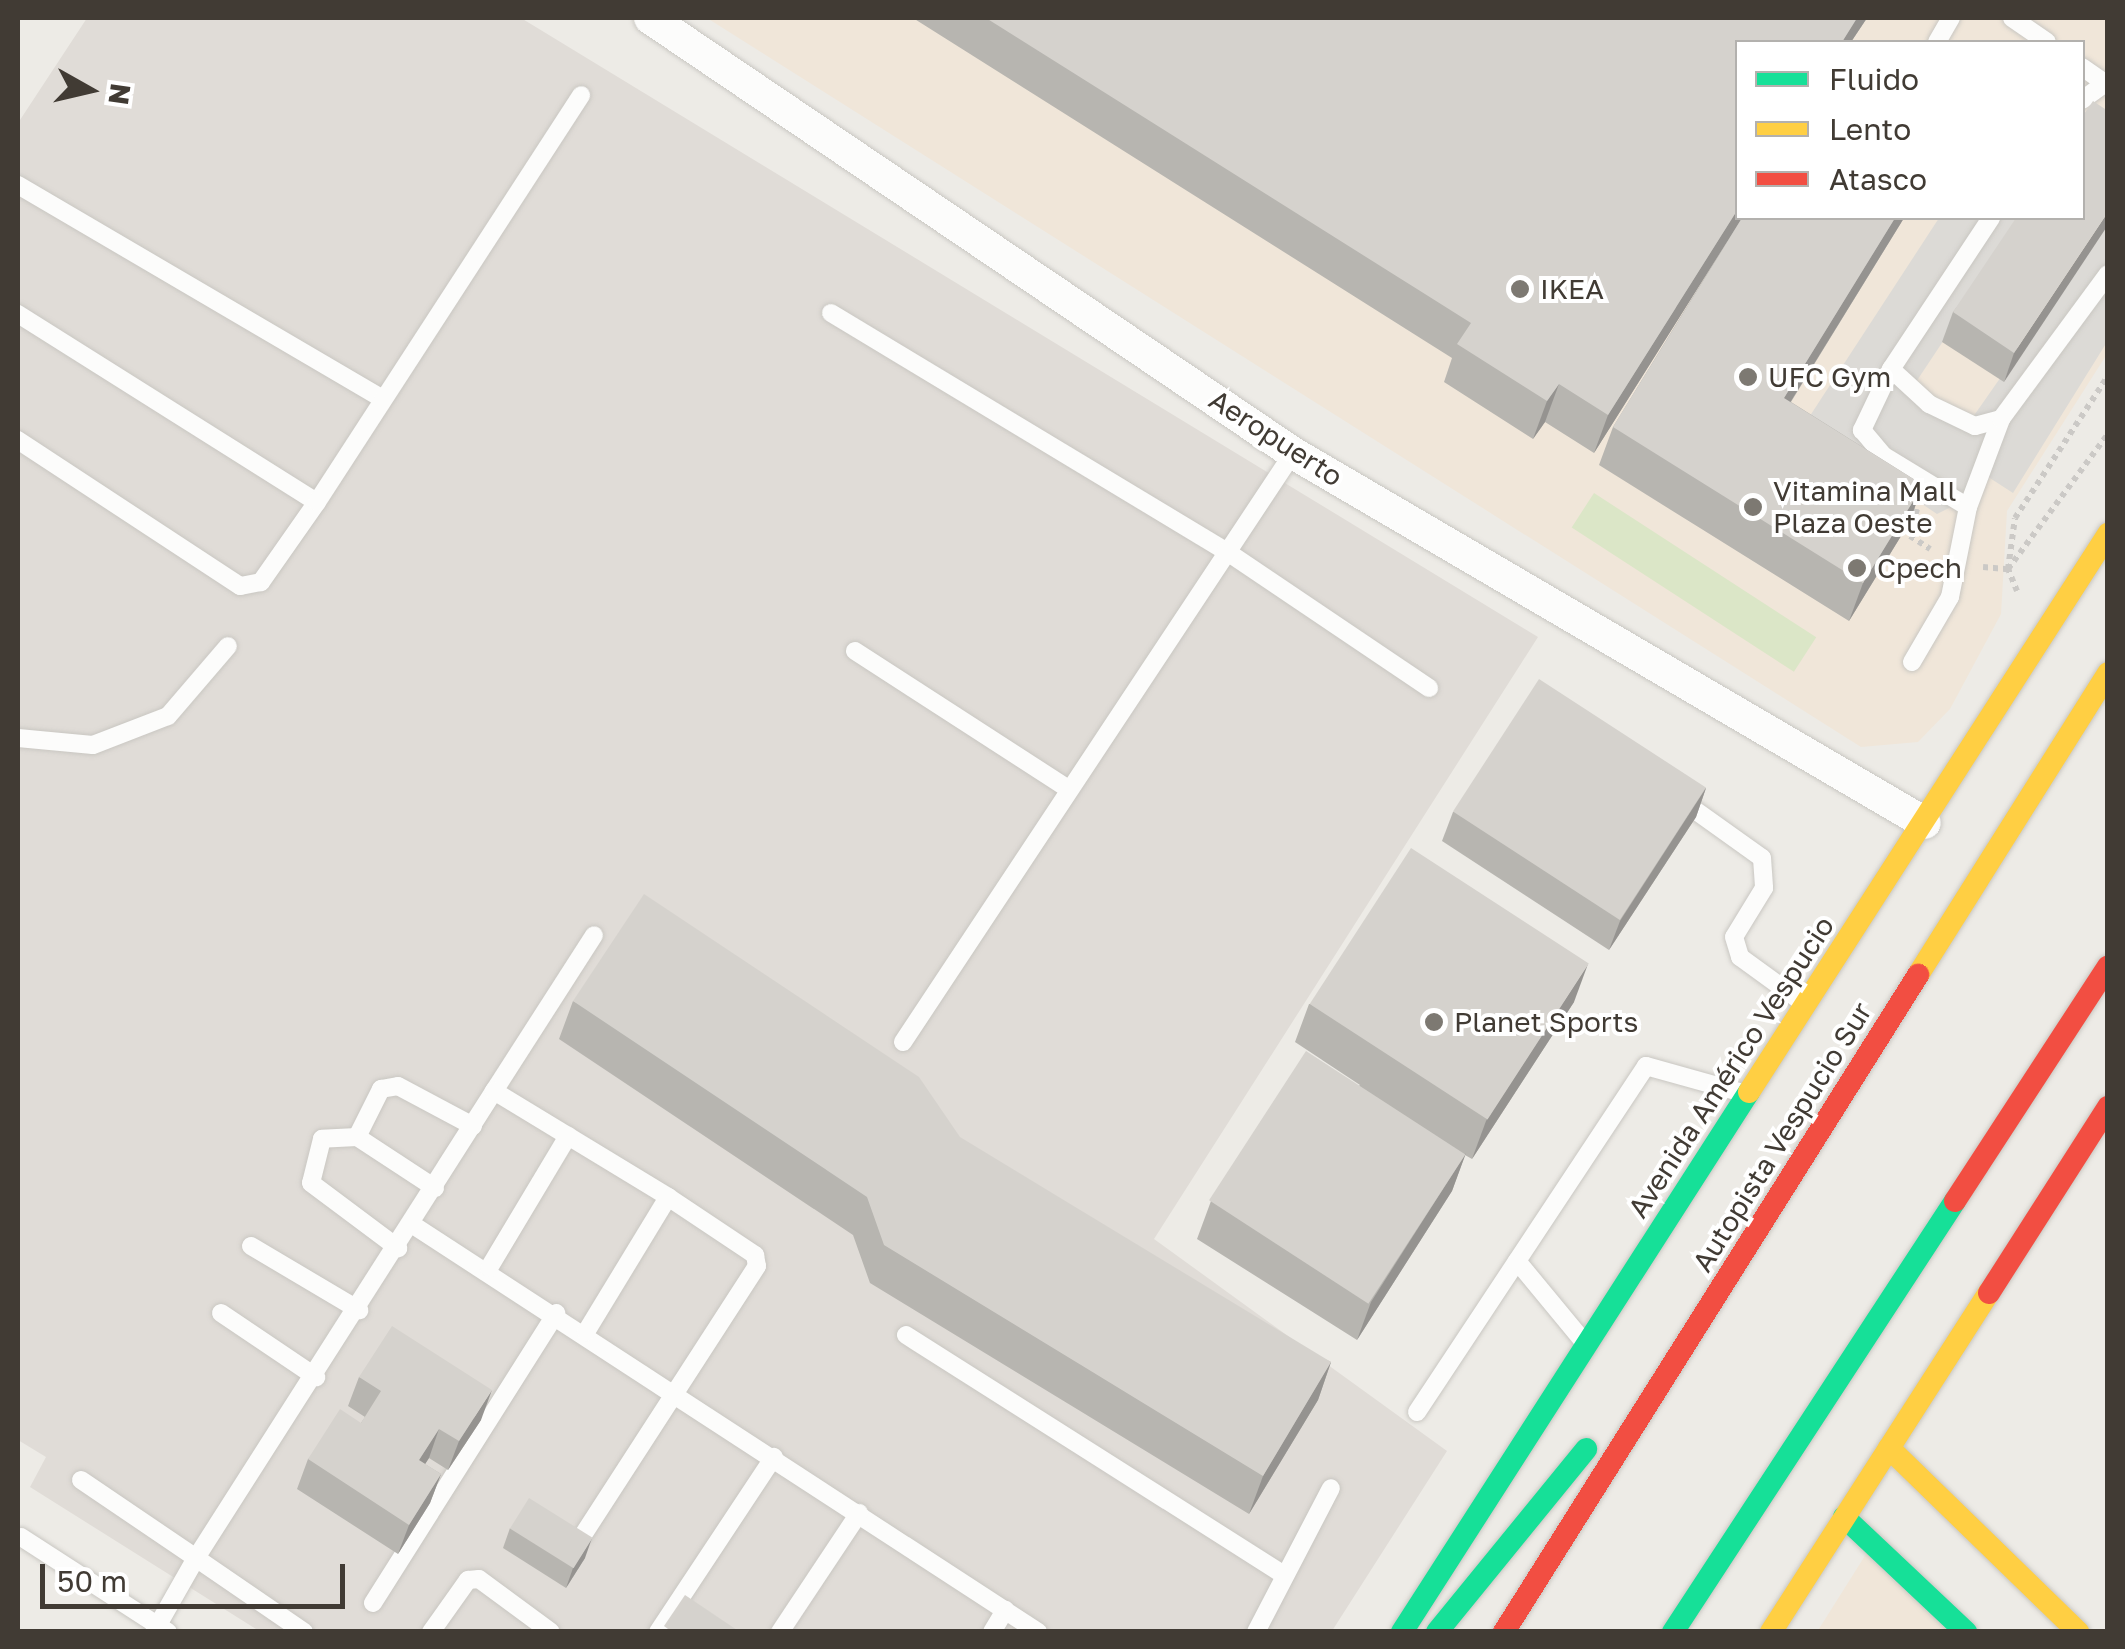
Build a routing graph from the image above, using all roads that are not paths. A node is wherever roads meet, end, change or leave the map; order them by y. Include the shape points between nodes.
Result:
1 (650, 18) edge
2 (2012, 18) edge
3 (2045, 40) edge
4 (2085, 69) edge
5 (2106, 83) edge
6 (581, 96) dead end
7 (2085, 98) edge
8 (18, 186) edge
9 (1990, 220) edge
10 (2108, 274) edge
11 (831, 313) dead end
12 (18, 314) edge
13 (1891, 369) junction
14 (383, 399) junction
15 (2001, 419) junction
16 (18, 440) edge
17 (1293, 453) junction
18 (317, 502) junction
19 (1968, 508) junction
20 (2108, 534) edge
21 (1226, 552) junction
22 (228, 646) dead end
23 (855, 651) dead end
24 (1912, 662) dead end
25 (2108, 673) edge
26 (1429, 688) dead end
27 (18, 738) edge
28 (1655, 782) edge
29 (1065, 787) junction
30 (1925, 823) junction
31 (594, 935) dead end
32 (2108, 966) edge
33 (1806, 1005) junction
34 (903, 1042) dead end
35 (494, 1091) junction
36 (1748, 1095) junction
37 (2108, 1106) edge
38 (473, 1126) junction
39 (568, 1136) junction
40 (357, 1137) junction
41 (435, 1188) junction
42 (668, 1197) junction
43 (413, 1225) junction
44 (251, 1246) dead end
45 (398, 1248) junction
46 (1517, 1261) junction
47 (1740, 1262) junction
48 (489, 1268) junction
49 (358, 1310) junction
50 (221, 1313) dead end
51 (556, 1313) junction
52 (586, 1332) junction
53 (906, 1335) dead end
54 (1586, 1345) junction
55 (316, 1377) junction
56 (673, 1390) junction
57 (1417, 1412) dead end
58 (1889, 1448) junction
59 (774, 1457) junction
60 (81, 1480) dead end
61 (1331, 1488) dead end
62 (859, 1513) junction
63 (1844, 1516) junction
64 (582, 1536) edge
65 (21, 1537) dead end
66 (196, 1558) junction
67 (1284, 1575) junction
68 (374, 1602) dead end
69 (1005, 1610) junction
70 (160, 1629) edge
71 (304, 1632) edge
72 (431, 1632) edge
73 (551, 1632) edge
74 (658, 1632) edge
75 (780, 1632) edge
76 (992, 1632) edge
77 (1038, 1632) edge
78 (1256, 1632) edge
79 (1402, 1632) edge
80 (1437, 1632) edge
81 (1504, 1632) edge
82 (1673, 1632) edge
83 (1771, 1632) edge
84 (1966, 1632) edge
85 (2078, 1632) edge

1 - 17 street, Aeropuerto
2 - 3 lane
4 - 5 lane
5 - 7 lane
6 - 14 lane
8 - 14 lane
9 - 13 lane
10 - 15 lane
11 - 21 lane
12 - 18 lane
13 - 15 lane via 1930,404 1975,426
13 - 19 lane via 1862,430
14 - 18 lane
15 - 19 lane
16 - 18 lane via 240,586 261,582
17 - 21 lane
17 - 30 street, Aeropuerto
19 - 24 lane via 1958,566
20 - 30 main road, Avenida Américo Vespucio
21 - 26 lane
21 - 29 lane
22 - 27 lane via 168,716 93,744
23 - 29 lane
25 - 47 main road, Autopista Vespucio Sur
28 - 33 lane via 1762,858 1764,888 1734,938 1740,957
29 - 34 lane
30 - 33 main road, Avenida Américo Vespucio
31 - 35 lane
32 - 82 main road
33 - 36 main road, Avenida Américo Vespucio
35 - 38 lane
35 - 39 lane
36 - 46 lane via 1646,1066
36 - 54 main road, Avenida Américo Vespucio
37 - 58 main road
38 - 40 lane via 398,1086 381,1089
38 - 41 lane
39 - 42 lane
39 - 48 lane
40 - 41 lane
40 - 45 lane via 322,1140 311,1183
41 - 43 lane
42 - 52 lane
42 - 56 lane via 755,1255 757,1266
43 - 45 lane
43 - 48 lane
44 - 49 lane
45 - 49 lane
46 - 54 lane
46 - 57 lane
47 - 80 main road
47 - 81 main road, Autopista Vespucio Sur
48 - 51 lane
49 - 55 lane
50 - 55 lane
51 - 52 lane
51 - 68 lane
52 - 56 lane
53 - 67 lane
54 - 79 main road, Avenida Américo Vespucio
55 - 66 lane
56 - 59 lane
56 - 64 lane
58 - 63 main road
58 - 85 main road
59 - 62 lane
59 - 74 lane
60 - 66 lane
61 - 67 lane
62 - 69 lane
62 - 75 lane
63 - 83 main road
63 - 84 main road
65 - 70 lane
66 - 70 lane
66 - 71 lane
67 - 78 lane
69 - 76 lane
69 - 77 lane
72 - 73 lane via 468,1580 479,1579

